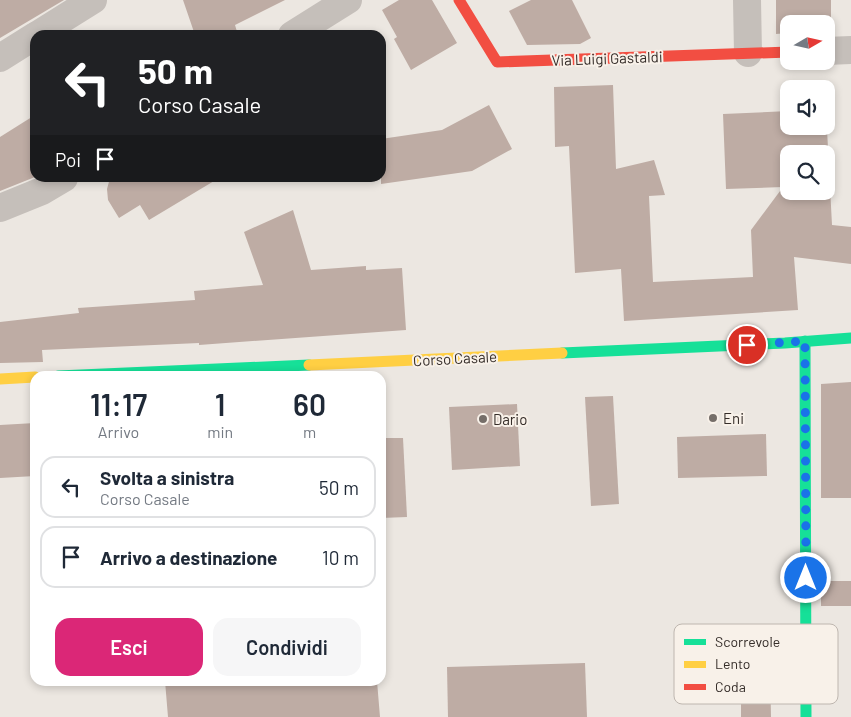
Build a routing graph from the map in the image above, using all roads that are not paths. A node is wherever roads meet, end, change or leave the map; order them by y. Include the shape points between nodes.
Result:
1 (93, 0) edge
2 (348, 0) edge
3 (459, 0) edge
4 (747, 0) edge
5 (46, 30) edge
6 (300, 30) edge
7 (30, 40) edge
8 (851, 50) edge
9 (835, 51) edge
10 (780, 52) edge
11 (748, 53) junction
12 (0, 58) edge
13 (57, 182) edge
14 (0, 208) edge
15 (851, 338) edge
16 (805, 341) junction
17 (165, 371) edge
18 (30, 377) edge
19 (0, 379) edge
20 (806, 624) edge
21 (806, 704) edge
22 (806, 717) edge

1 - 5 street
2 - 6 street
3 - 11 street, Via Luigi Gastaldi via 497,62
4 - 11 street
7 - 12 street
8 - 9 street
10 - 11 street, Via Luigi Gastaldi
13 - 14 street
15 - 16 street, Corso Casale
16 - 17 street, Corso Casale
16 - 20 street
18 - 19 street
21 - 22 street

